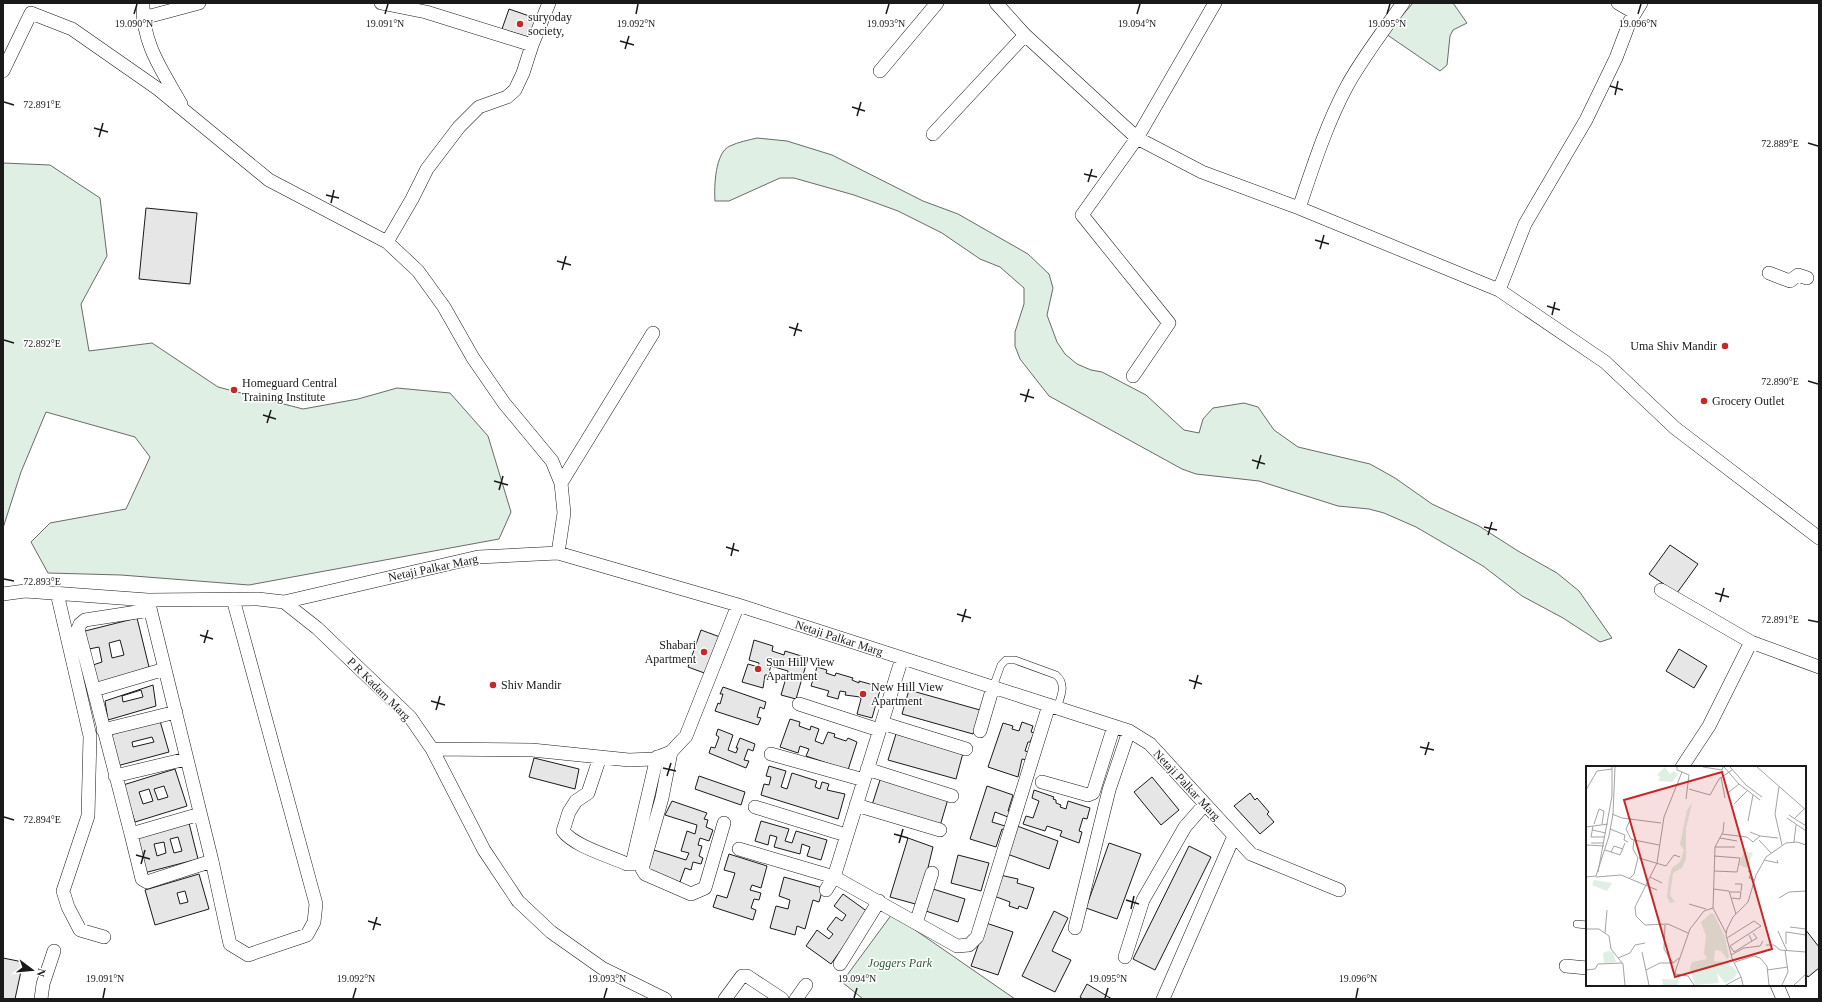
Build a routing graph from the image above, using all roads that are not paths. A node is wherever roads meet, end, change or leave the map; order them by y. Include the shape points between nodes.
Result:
1 (143, 3) edge
2 (199, 3) edge
3 (381, 3) edge
4 (549, 3) edge
5 (937, 3) edge
6 (996, 3) edge
7 (1215, 3) edge
8 (1403, 3) edge
9 (1618, 3) edge
10 (29, 8) edge
11 (1638, 8) edge
12 (143, 18) junction
13 (1025, 35) junction
14 (532, 45) junction
15 (6, 55) edge
16 (880, 70) dead end
17 (3, 71) edge
18 (184, 111) junction
19 (933, 134) dead end
20 (1137, 138) junction
21 (1298, 208) junction
22 (387, 242) junction
23 (1769, 273) dead end
24 (1807, 278) dead end
25 (1499, 290) junction
26 (654, 333) dead end
27 (1133, 376) dead end
28 (561, 483) junction
29 (1819, 538) edge
30 (558, 553) junction
31 (1661, 590) dead end
32 (57, 593) junction
33 (3, 594) edge
34 (233, 599) junction
35 (284, 602) junction
36 (149, 605) junction
37 (738, 605) junction
38 (1751, 642) junction
39 (902, 658) junction
40 (1819, 667) edge
41 (165, 669) junction
42 (993, 687) junction
43 (94, 690) junction
44 (799, 704) dead end
45 (1053, 706) junction
46 (176, 712) junction
47 (1114, 726) junction
48 (880, 727) junction
49 (104, 730) junction
50 (1129, 731) junction
51 (980, 732) dead end
52 (432, 749) junction
53 (966, 749) dead end
54 (670, 752) junction
55 (771, 754) dead end
56 (600, 757) junction
57 (657, 758) junction
58 (186, 759) junction
59 (1683, 766) edge
60 (865, 775) junction
61 (115, 776) junction
62 (1042, 782) dead end
63 (952, 796) dead end
64 (1205, 804) junction
65 (856, 805) junction
66 (755, 807) dead end
67 (200, 814) junction
68 (724, 823) dead end
69 (940, 830) dead end
70 (131, 834) junction
71 (846, 836) junction
72 (1234, 836) junction
73 (739, 849) dead end
74 (212, 861) junction
75 (932, 874) dead end
76 (834, 877) junction
77 (826, 890) dead end
78 (1339, 890) dead end
79 (879, 901) junction
80 (916, 923) junction
81 (1577, 924) dead end
82 (1586, 925) edge
83 (1074, 928) dead end
84 (104, 937) dead end
85 (54, 951) dead end
86 (1124, 957) dead end
87 (840, 964) dead end
88 (1566, 966) dead end
89 (1586, 968) edge
90 (806, 985) dead end
91 (1776, 986) edge
92 (41, 999) edge
93 (665, 999) edge
94 (724, 999) edge
95 (782, 999) edge
96 (796, 999) edge
97 (1163, 999) edge
98 (1783, 999) edge

1 - 12 street
2 - 12 street
3 - 14 street via 426,12
4 - 14 street
5 - 16 street
6 - 13 street
7 - 20 street
8 - 21 street via 1346,87 1321,143
9 - 11 street
10 - 15 street
10 - 18 street via 72,29 158,89
11 - 25 street via 1586,120 1525,224
12 - 18 street via 150,50
13 - 19 street
13 - 20 street
14 - 22 street via 515,90 507,97 479,107 459,127 427,169
15 - 17 street
18 - 22 street via 269,180
20 - 21 street via 1202,172
20 - 27 street via 1082,215 1169,323
21 - 25 street
22 - 28 street via 418,271 444,307 473,358 504,403 552,461
23 - 24 street via 1790,281 1798,275
25 - 29 street via 1605,362 1675,428
26 - 28 street
28 - 30 street via 564,513
30 - 35 street, Netaji Palkar Marg via 478,557
30 - 37 street, Netaji Palkar Marg
31 - 38 street
32 - 33 street via 25,591
32 - 36 street
32 - 84 street via 90,736 88,816 63,891 80,930
34 - 35 street
34 - 36 street
34 - 74 street via 316,904 314,922 307,935 248,955 230,944
35 - 52 street, P R Kadam Marg via 317,628 410,717
36 - 41 street
36 - 43 street via 85,620 80,624 78,629
37 - 39 street, Netaji Palkar Marg
37 - 54 street via 686,736
38 - 40 street
38 - 59 street via 1709,726
39 - 42 street, Netaji Palkar Marg
39 - 48 street
41 - 43 street
41 - 46 street
42 - 45 street, Netaji Palkar Marg
42 - 45 lane via 1001,665 1006,660 1015,660 1060,679 1063,687
42 - 51 street
43 - 49 street
44 - 48 street
45 - 47 street, Netaji Palkar Marg
45 - 80 street via 977,937 969,946 957,946
46 - 49 street
46 - 58 street
47 - 50 street, Netaji Palkar Marg
47 - 62 street via 1093,793 1088,795
48 - 53 street
48 - 60 street
49 - 61 street
50 - 64 street, Netaji Palkar Marg via 1150,744
50 - 83 street via 1109,790
52 - 56 street via 532,750
52 - 93 street, P R Kadam Marg via 484,850 518,902 551,932 602,968
54 - 57 street
54 - 68 street via 662,798 642,869 645,874 691,894 705,888
55 - 60 street
56 - 57 street via 629,760
56 - 57 street via 588,793 576,801 569,812 563,831 576,842 627,864 632,864
58 - 61 street
58 - 67 street
60 - 63 street
60 - 65 street
61 - 70 street
64 - 72 street, Netaji Palkar Marg
64 - 86 street via 1184,827 1143,900
65 - 69 street
65 - 71 street
66 - 71 street
67 - 70 street
67 - 74 street
70 - 74 street via 142,879 147,882
71 - 76 street
72 - 78 street, Netaji Palkar Marg via 1251,854
72 - 97 street
73 - 76 street
75 - 80 street
76 - 77 street
76 - 79 street
79 - 80 street
79 - 87 street
81 - 82 lane
85 - 92 street
88 - 89 street
90 - 96 street
91 - 98 street
94 - 95 street via 742,976 747,976

